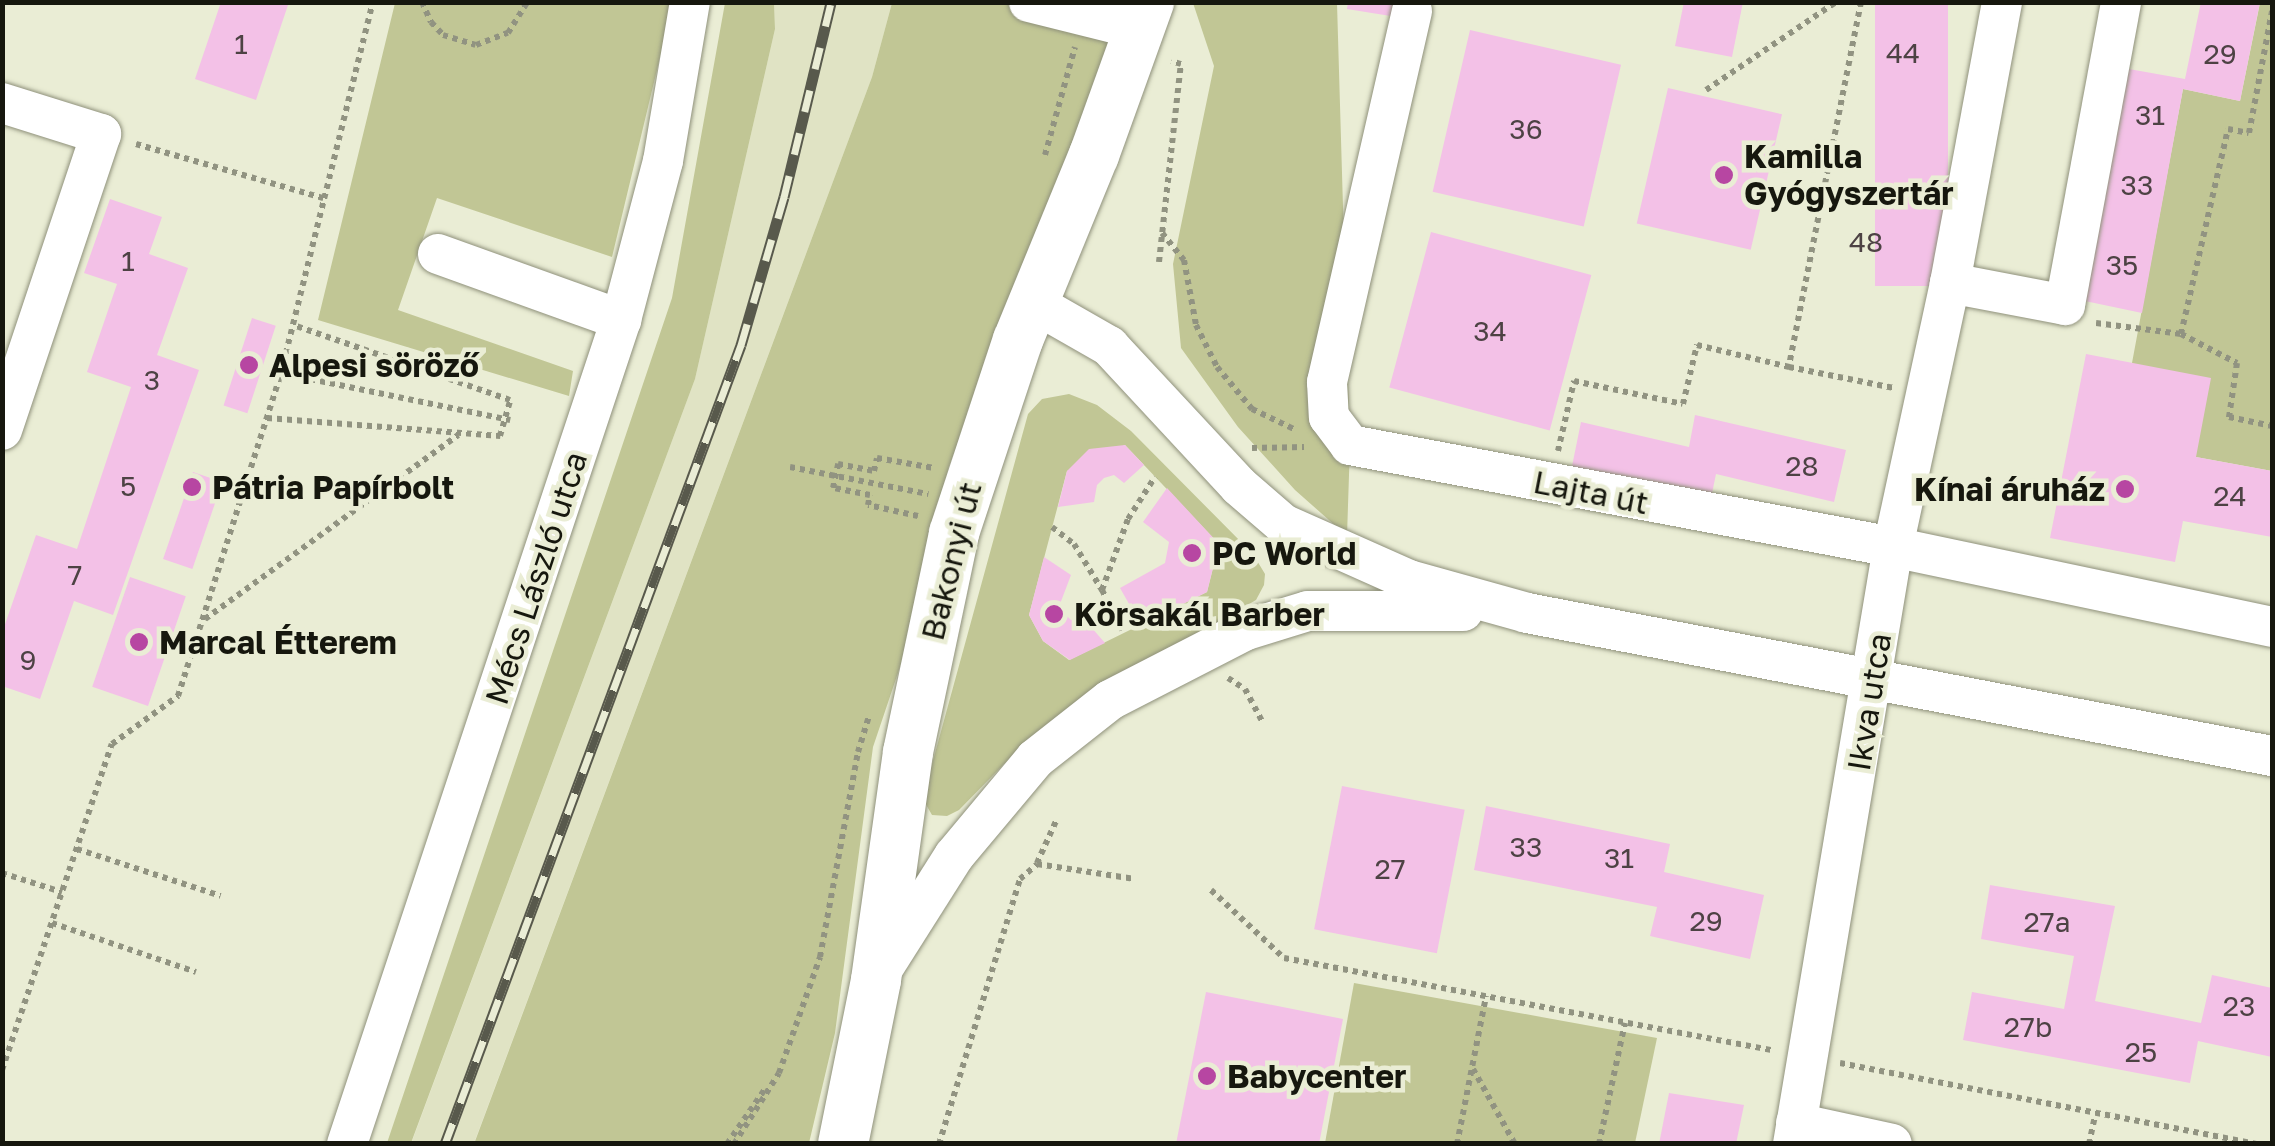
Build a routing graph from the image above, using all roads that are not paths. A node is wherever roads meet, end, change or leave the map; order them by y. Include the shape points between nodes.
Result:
1 (690, 2) edge
2 (1029, 2) edge
3 (2002, 2) edge
4 (2121, 2) edge
5 (1412, 12) dead end
6 (1142, 27) edge
7 (2, 103) edge
8 (438, 254) dead end
9 (1950, 283) junction
10 (1032, 302) junction
11 (621, 320) junction
12 (2, 430) edge
13 (1894, 547) junction
14 (1527, 613) junction
15 (2272, 628) edge
16 (1872, 680) junction
17 (2272, 756) edge
18 (876, 980) junction
19 (1794, 1134) edge
20 (346, 1144) edge
21 (843, 1144) edge
22 (1892, 1144) edge

1 - 11 street, Mécs László utca via 663,161
2 - 6 street
3 - 9 street, Ikva utca
4 - 9 street via 2065,305
5 - 13 street, Lajta út via 1327,382 1329,417 1350,445
6 - 10 main road, Bakonyi út
7 - 12 street via 101,134
8 - 11 street
9 - 13 street, Ikva utca
10 - 14 street via 1108,346 1282,524 1409,580
10 - 18 main road, Bakonyi út via 945,570 908,752
11 - 20 street, Mécs László utca
13 - 15 street, Lajta út
13 - 16 street, Ikva utca
14 - 16 street
14 - 18 street via 1308,611 1246,630 1110,700 1036,759 954,856
16 - 17 street
16 - 19 street, Ikva utca
18 - 21 main road, Bakonyi út
19 - 22 street, Ikva utca

